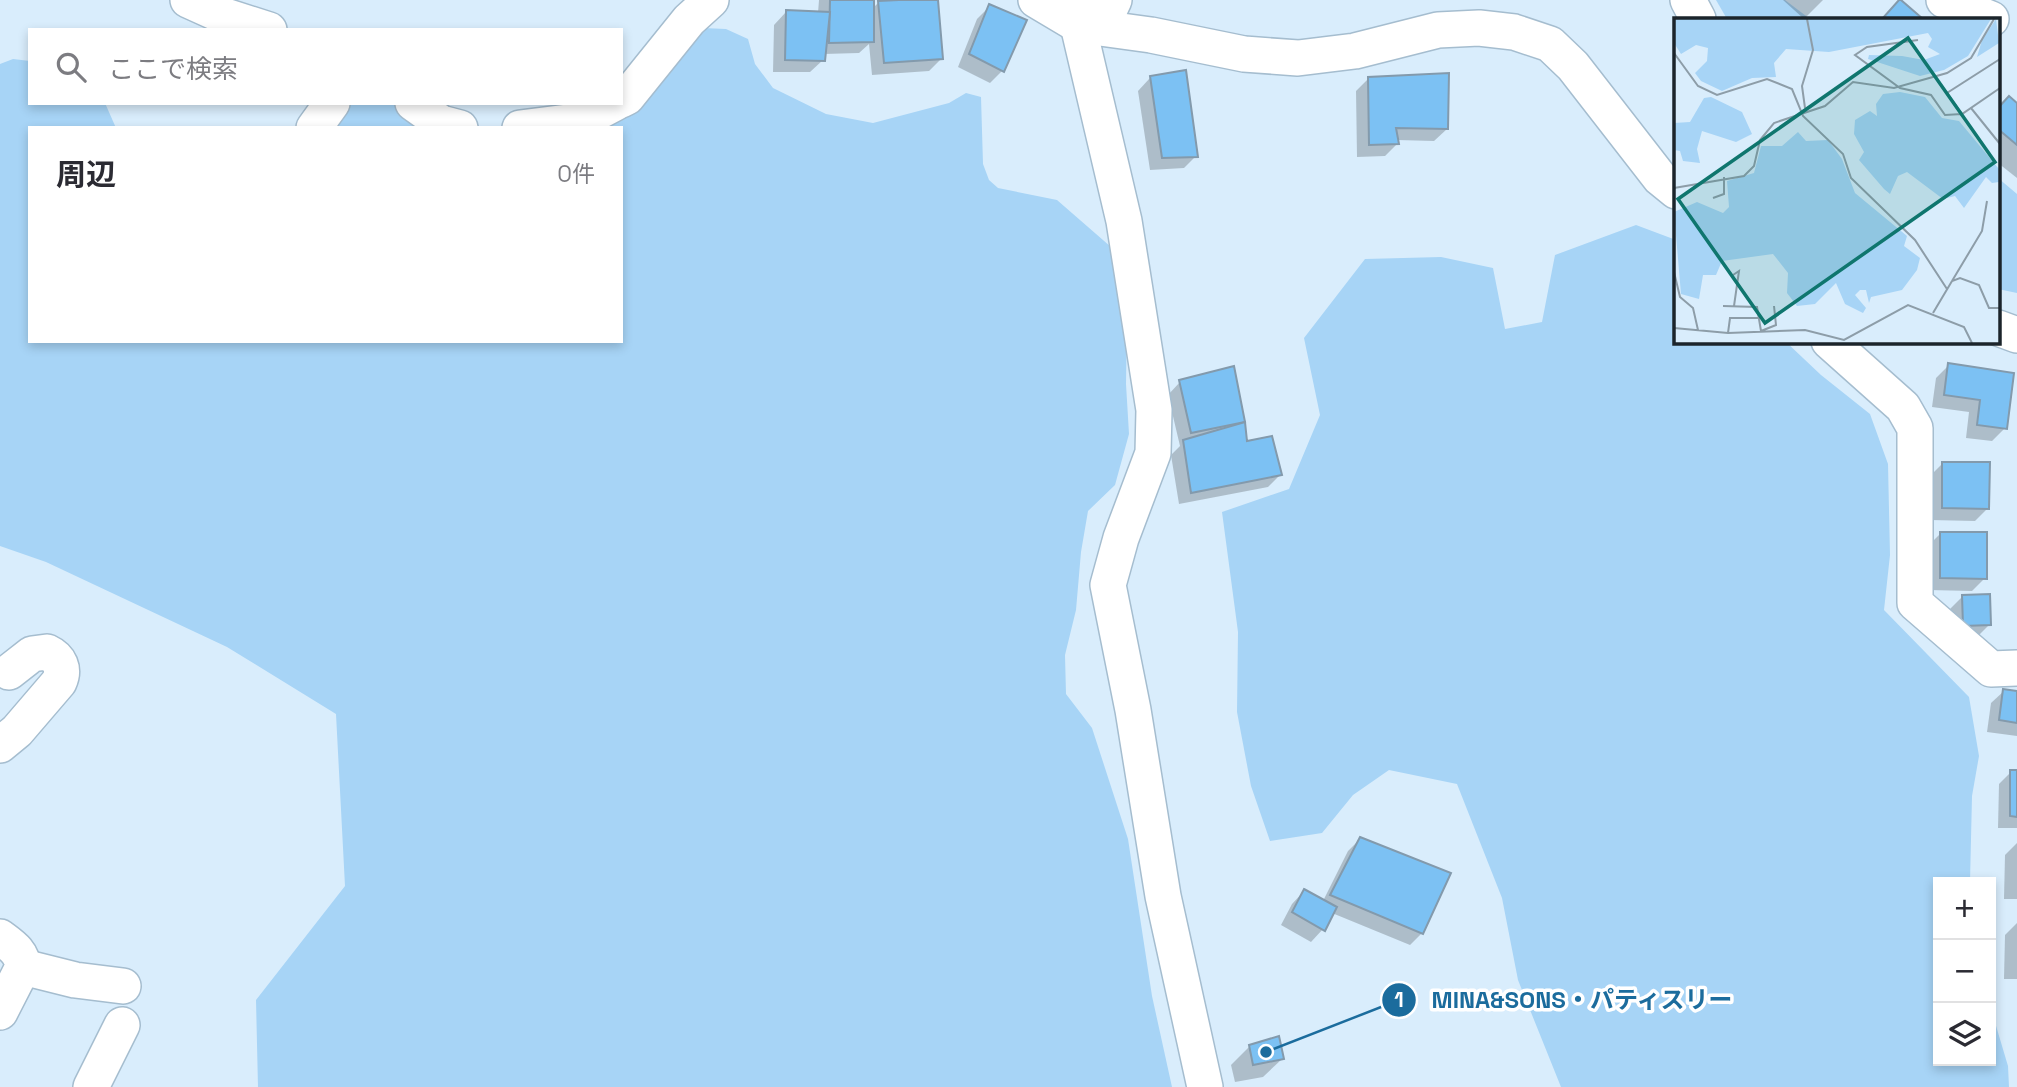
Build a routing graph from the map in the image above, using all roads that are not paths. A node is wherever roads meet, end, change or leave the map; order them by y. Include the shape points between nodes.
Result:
1 (188, 0) edge
2 (711, 0) edge
3 (1037, 0) edge
4 (1114, 0) edge
5 (1688, 0) edge
6 (1944, 0) edge
7 (1082, 12) edge
8 (245, 17) edge
9 (1697, 18) edge
10 (1989, 18) edge
11 (2000, 23) edge
12 (2017, 30) edge
13 (623, 99) edge
14 (331, 105) edge
15 (416, 105) edge
16 (611, 105) edge
17 (315, 126) edge
18 (452, 126) edge
19 (536, 126) edge
20 (1674, 189) edge
21 (2000, 329) edge
22 (2017, 335) edge
23 (1831, 343) edge
24 (2017, 668) edge
25 (9, 673) dead end
26 (0, 745) edge
27 (0, 937) edge
28 (23, 967) junction
29 (123, 986) dead end
30 (0, 1012) edge
31 (122, 1025) dead end
32 (91, 1087) edge
33 (1205, 1087) edge

1 - 8 street
2 - 13 street
3 - 7 street
4 - 7 street via 1108,13
5 - 9 street
6 - 10 street
7 - 20 street via 1151,36 1244,54 1298,58 1355,51 1438,30 1479,27 1514,32 1550,44 1573,66 1660,178
7 - 33 street via 1125,221 1154,410 1153,453 1108,585 1163,896
11 - 12 street
14 - 17 street
15 - 18 street
16 - 19 street via 583,120
21 - 22 street
23 - 24 street via 1903,408 1914,428 1915,603 1991,669
25 - 26 street via 32,654 47,652 59,660 62,675
27 - 28 street via 16,950
28 - 29 street
28 - 30 street
31 - 32 street

